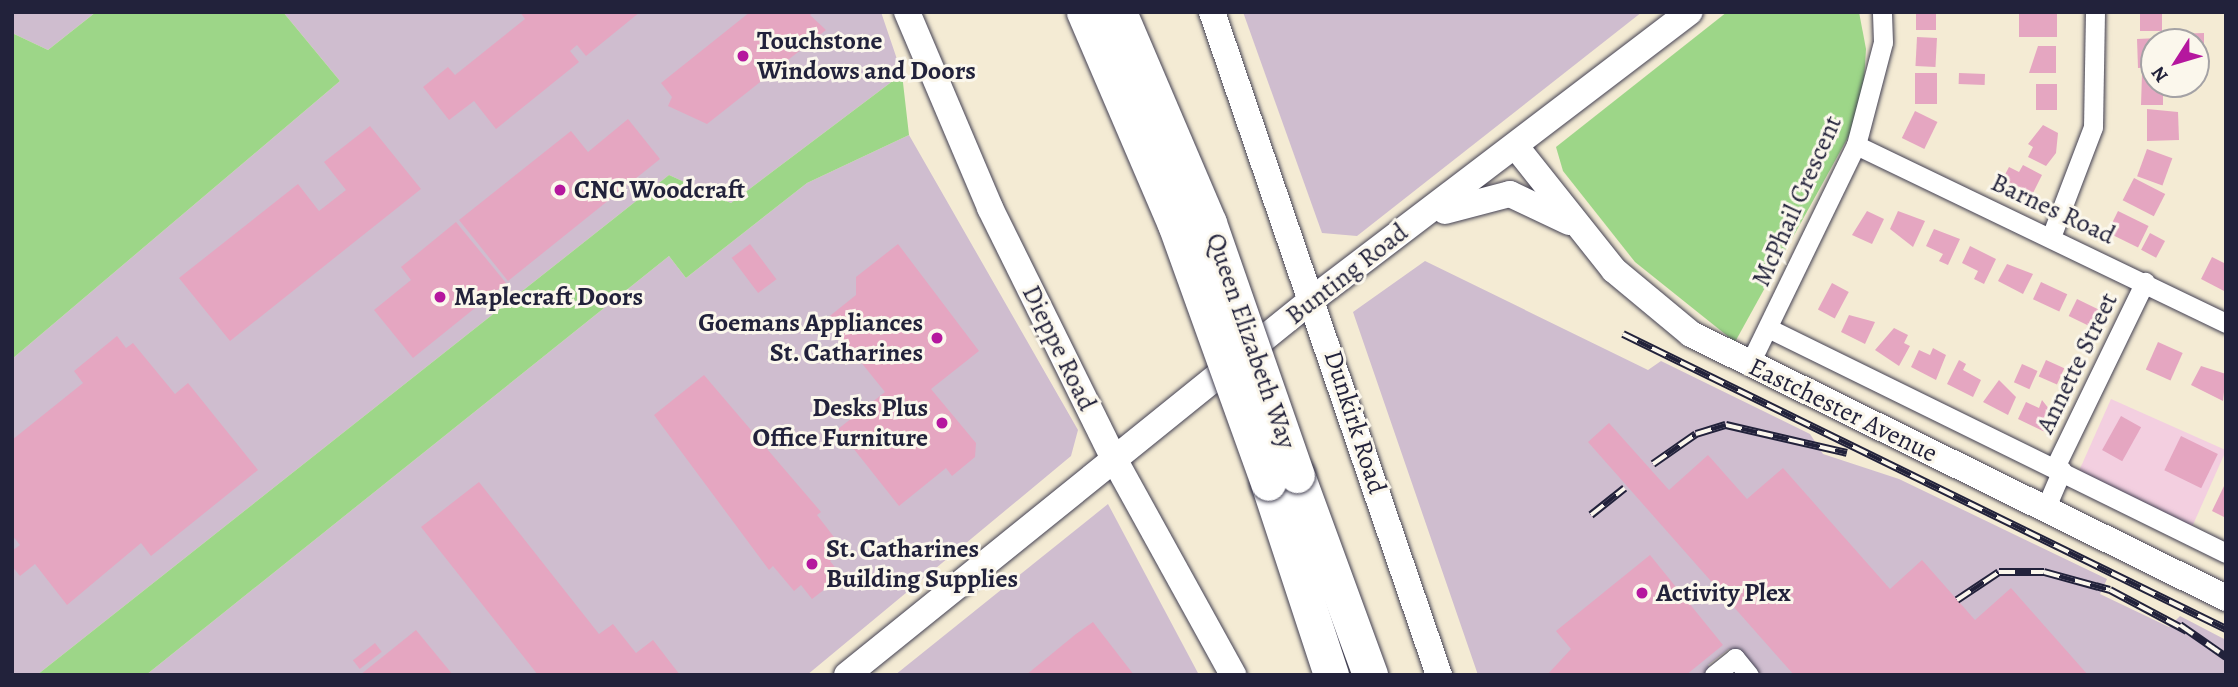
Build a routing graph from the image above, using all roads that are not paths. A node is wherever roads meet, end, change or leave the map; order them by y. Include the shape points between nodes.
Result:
1 (907, 12) edge
2 (1084, 12) edge
3 (1119, 12) edge
4 (1212, 12) edge
5 (1690, 12) edge
6 (1882, 12) edge
7 (2095, 12) edge
8 (1856, 145) junction
9 (1517, 148) junction
10 (1405, 229) junction
11 (1581, 229) junction
12 (2051, 237) junction
13 (2145, 282) junction
14 (1314, 298) junction
15 (2226, 323) edge
16 (1768, 328) junction
17 (1749, 365) junction
18 (1114, 459) junction
19 (2059, 468) junction
20 (1283, 479) junction
21 (2046, 506) junction
22 (2226, 553) edge
23 (2226, 598) edge
24 (846, 675) edge
25 (1233, 675) edge
26 (1331, 675) edge
27 (1370, 675) edge
28 (1439, 675) edge
29 (1714, 675) edge
30 (1749, 675) edge

1 - 18 street, Dieppe Road via 984,196
2 - 20 highway, Queen Elizabeth Way, bridge
3 - 20 highway, Queen Elizabeth Way, bridge via 1209,223
4 - 14 street, Dunkirk Road
5 - 9 street, Bunting Road
6 - 8 street, McPhail Crescent via 1883,42
7 - 12 street via 2093,127
8 - 12 street, Barnes Road
8 - 16 street, McPhail Crescent
9 - 10 street, Bunting Road
9 - 11 street, Eastchester Avenue
10 - 11 street via 1477,199 1510,194
10 - 14 street, Bunting Road
11 - 17 street, Eastchester Avenue via 1652,306
12 - 13 street, Barnes Road
13 - 15 street, Barnes Road
13 - 19 street, Annette Street
14 - 18 street, Bunting Road
14 - 28 street, Dunkirk Road
16 - 17 street, McPhail Crescent
16 - 19 street, Eastchester Avenue
17 - 21 street, Eastchester Avenue
18 - 24 street, Bunting Road
18 - 25 street, Dieppe Road
19 - 21 street, Annette Street
19 - 22 street, Eastchester Avenue
20 - 26 highway, Queen Elizabeth Way
20 - 27 highway, Queen Elizabeth Way
21 - 23 street, Eastchester Avenue
29 - 30 street via 1735,658

